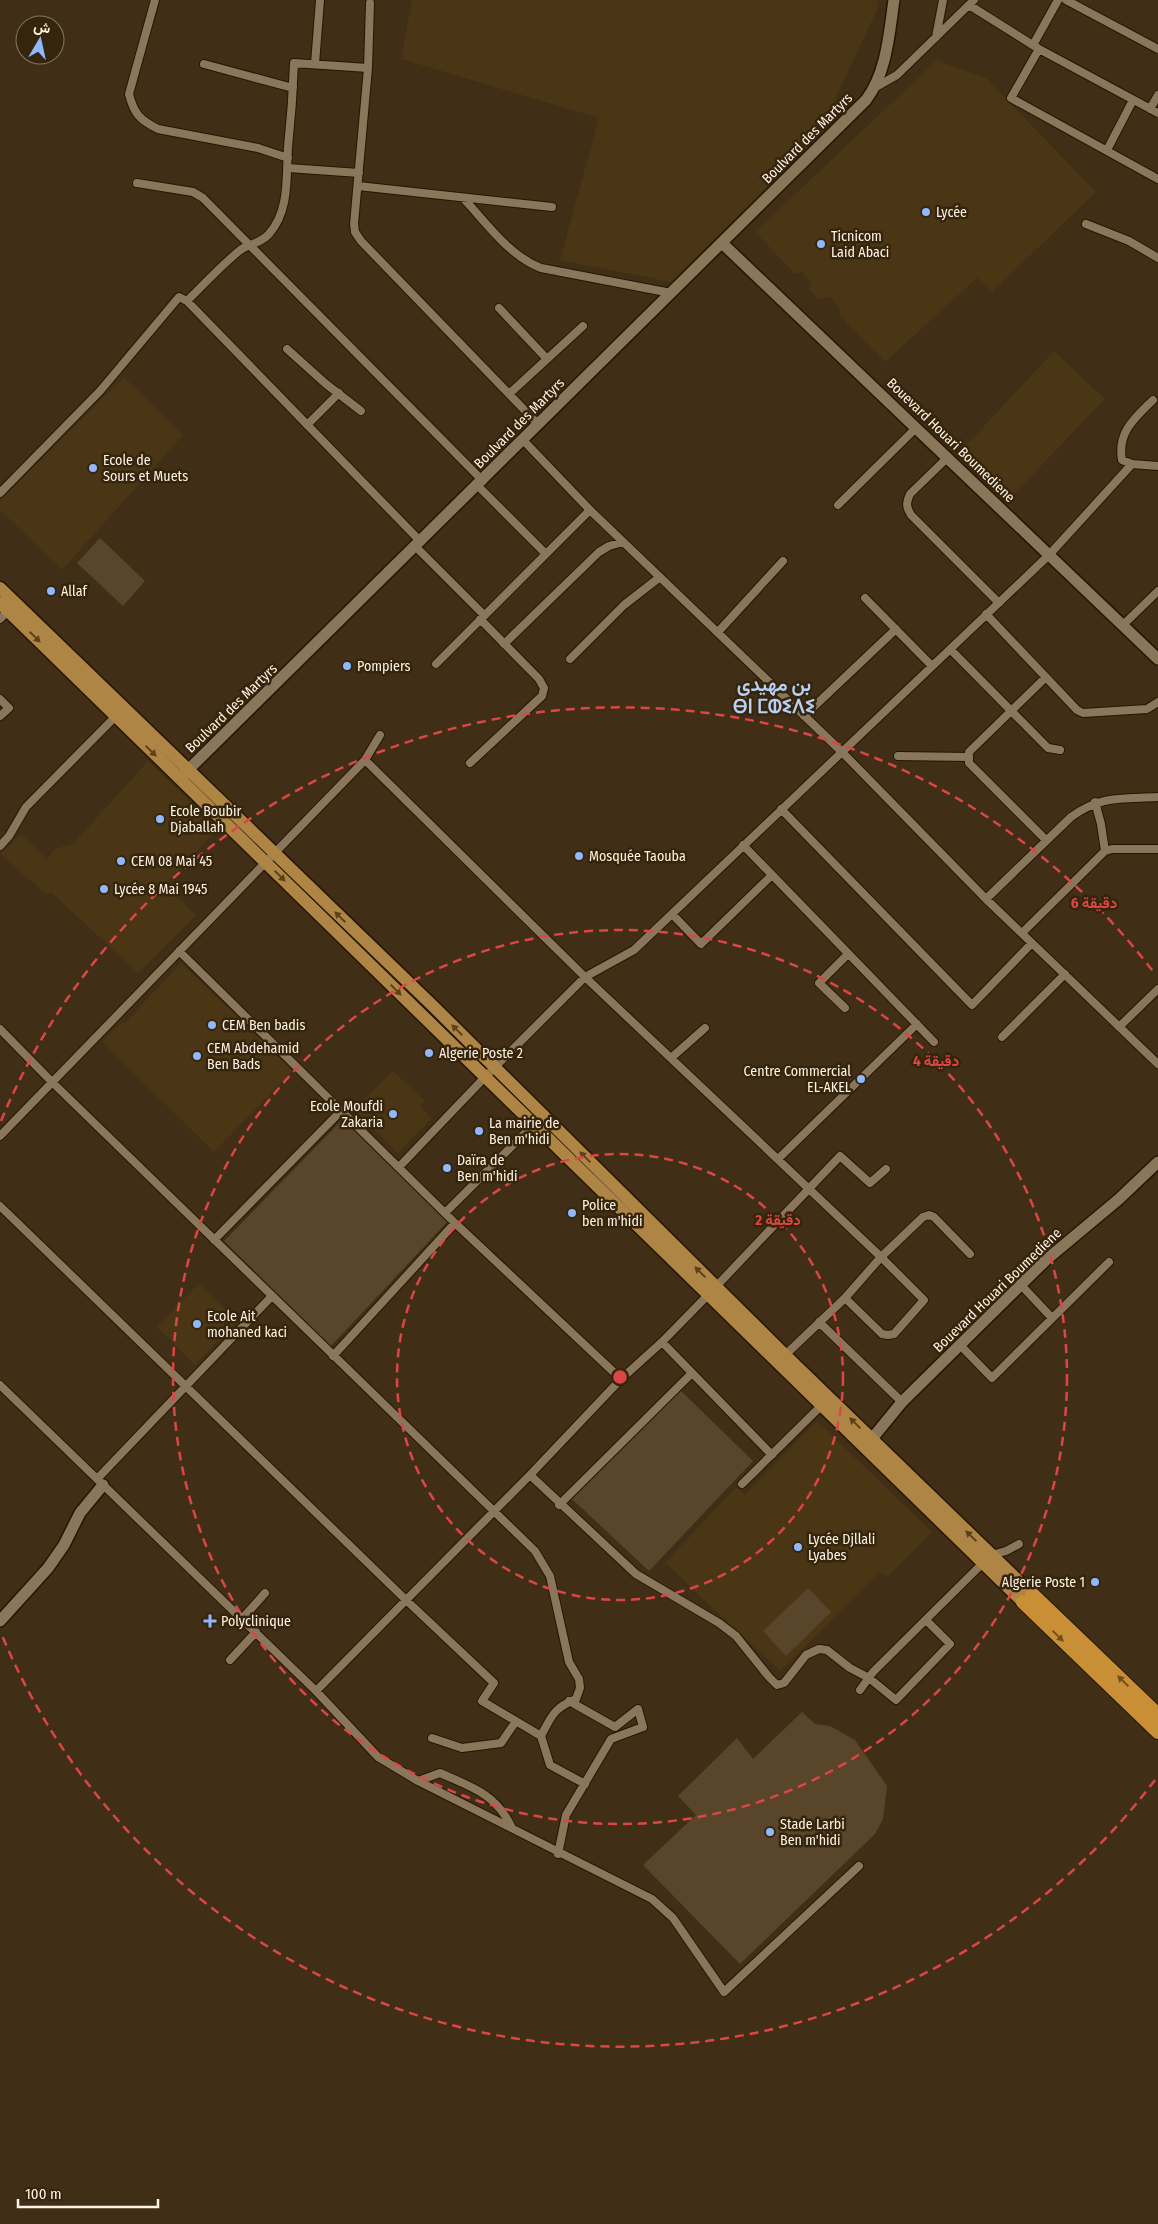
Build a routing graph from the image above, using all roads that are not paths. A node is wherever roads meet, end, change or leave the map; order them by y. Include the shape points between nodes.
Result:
1 (155, 0) edge
2 (320, 0) edge
3 (894, 0) edge
4 (942, 0) edge
5 (1058, 0) edge
6 (1066, 0) edge
7 (370, 3) dead end
8 (972, 3) edge
9 (936, 38) junction
10 (1036, 47) junction
11 (1158, 49) edge
12 (204, 64) dead end
13 (314, 64) junction
14 (368, 68) junction
15 (876, 87) junction
16 (293, 88) junction
17 (1158, 94) edge
18 (1133, 100) junction
19 (1150, 109) junction
20 (1158, 113) edge
21 (1107, 150) junction
22 (288, 158) junction
23 (288, 168) junction
24 (359, 174) junction
25 (1158, 179) edge
26 (137, 183) dead end
27 (358, 186) junction
28 (463, 198) junction
29 (552, 207) dead end
30 (1086, 224) dead end
31 (722, 243) junction
32 (250, 247) junction
33 (1158, 258) edge
34 (671, 293) junction
35 (187, 301) junction
36 (499, 308) dead end
37 (583, 326) dead end
38 (287, 349) dead end
39 (548, 359) junction
40 (339, 394) junction
41 (509, 394) junction
42 (1153, 400) dead end
43 (361, 411) dead end
44 (307, 425) junction
45 (539, 425) junction
46 (916, 428) junction
47 (524, 440) junction
48 (947, 458) junction
49 (1132, 464) junction
50 (1158, 466) edge
51 (480, 484) junction
52 (0, 493) edge
53 (838, 505) dead end
54 (590, 510) junction
55 (623, 542) junction
56 (418, 545) junction
57 (546, 554) junction
58 (1049, 555) junction
59 (783, 561) dead end
60 (660, 577) junction
61 (0, 588) edge
62 (1158, 591) edge
63 (865, 598) dead end
64 (999, 602) junction
65 (3, 611) edge
66 (986, 614) junction
67 (482, 617) junction
68 (1122, 625) junction
69 (896, 629) junction
70 (718, 632) junction
71 (504, 644) junction
72 (950, 649) junction
73 (570, 658) dead end
74 (1158, 660) edge
75 (436, 664) dead end
76 (932, 666) junction
77 (1046, 677) junction
78 (0, 699) edge
79 (1158, 702) edge
80 (1011, 710) junction
81 (0, 716) edge
82 (804, 716) junction
83 (115, 717) junction
84 (380, 735) dead end
85 (1060, 750) dead end
86 (841, 751) junction
87 (898, 756) dead end
88 (968, 757) junction
89 (365, 760) junction
90 (470, 763) dead end
91 (184, 774) junction
92 (1158, 797) edge
93 (1095, 802) junction
94 (781, 809) junction
95 (1046, 840) junction
96 (0, 846) edge
97 (743, 846) junction
98 (1158, 848) edge
99 (1105, 851) junction
100 (270, 858) junction
101 (772, 875) junction
102 (986, 899) junction
103 (672, 914) junction
104 (1022, 933) junction
105 (1032, 943) junction
106 (179, 951) junction
107 (848, 954) junction
108 (1064, 974) junction
109 (586, 978) junction
110 (1158, 989) edge
111 (845, 1008) dead end
112 (917, 1024) junction
113 (1119, 1026) junction
114 (705, 1028) dead end
115 (0, 1029) edge
116 (1002, 1037) dead end
117 (934, 1042) dead end
118 (671, 1058) junction
119 (1158, 1064) edge
120 (490, 1072) junction
121 (53, 1083) junction
122 (341, 1111) junction
123 (534, 1124) junction
124 (0, 1136) edge
125 (778, 1159) junction
126 (1158, 1162) edge
127 (399, 1167) junction
128 (886, 1169) dead end
129 (808, 1188) junction
130 (0, 1206) edge
131 (445, 1213) junction
132 (455, 1223) junction
133 (214, 1240) junction
134 (970, 1254) dead end
135 (881, 1257) junction
136 (1109, 1262) dead end
137 (1021, 1285) junction
138 (712, 1291) junction
139 (272, 1296) junction
140 (845, 1298) junction
141 (1052, 1318) junction
142 (819, 1322) junction
143 (662, 1342) junction
144 (960, 1346) junction
145 (333, 1356) junction
146 (781, 1358) junction
147 (692, 1373) junction
148 (621, 1379) junction
149 (186, 1384) junction
150 (0, 1385) edge
151 (826, 1402) junction
152 (902, 1402) junction
153 (869, 1443) junction
154 (772, 1455) junction
155 (530, 1475) junction
156 (100, 1482) junction
157 (742, 1484) dead end
158 (560, 1504) junction
159 (494, 1512) junction
160 (1019, 1544) dead end
161 (987, 1559) junction
162 (265, 1593) dead end
163 (1027, 1598) junction
164 (406, 1600) junction
165 (242, 1619) junction
166 (926, 1620) junction
167 (0, 1621) edge
168 (256, 1632) junction
169 (230, 1660) dead end
170 (869, 1678) junction
171 (860, 1690) dead end
172 (316, 1691) junction
173 (569, 1702) junction
174 (1158, 1715) edge
175 (516, 1721) junction
176 (1158, 1732) edge
177 (541, 1736) junction
178 (432, 1738) dead end
179 (418, 1781) junction
180 (585, 1784) junction
181 (511, 1826) junction
182 (558, 1854) junction
183 (858, 1866) dead end

1 - 22 street via 130,94 132,107 143,121 158,129 258,148
2 - 13 street
3 - 15 street
4 - 9 street
5 - 10 street
6 - 11 street
7 - 14 street
8 - 9 street
8 - 10 street
9 - 15 street via 897,75
10 - 18 street
10 - 21 street via 1010,98
12 - 16 street
13 - 14 street
13 - 16 street via 294,63
14 - 24 street
15 - 31 street, Boulvard des Martyrs
16 - 22 street
17 - 19 street
18 - 19 street
18 - 21 street
19 - 20 street
21 - 25 street
22 - 23 street
23 - 24 street
23 - 32 street via 285,202 276,222 269,234
24 - 27 street
26 - 32 street via 193,192
27 - 28 street
27 - 41 street via 354,224 361,241
28 - 29 street
28 - 34 street via 529,264
30 - 33 street via 1128,241
31 - 34 street, Boulvard des Martyrs
31 - 46 street, Bouevard Houari Boumediene
32 - 35 street via 241,249
32 - 51 street
34 - 45 street, Boulvard des Martyrs
35 - 44 street
35 - 52 street via 179,297 100,391
36 - 39 street
37 - 39 street
38 - 40 street
39 - 41 street
40 - 43 street
40 - 44 street
41 - 45 street
42 - 49 street via 1129,424 1122,437 1122,460
44 - 56 street
45 - 47 street, Boulvard des Martyrs
46 - 48 street, Bouevard Houari Boumediene
46 - 53 street
47 - 51 street, Boulvard des Martyrs
47 - 54 street
48 - 58 street, Bouevard Houari Boumediene
48 - 64 street via 910,494 907,508
49 - 50 street
49 - 58 street
51 - 56 street, Boulvard des Martyrs
51 - 57 street
54 - 55 street
54 - 57 street
55 - 60 street
55 - 71 street via 599,552
56 - 67 street
56 - 91 street, Boulvard des Martyrs
57 - 67 street
58 - 64 street
58 - 68 street, Bouevard Houari Boumediene
59 - 70 street
60 - 70 street
60 - 73 street via 624,606
61 - 91 main road
62 - 68 street
63 - 69 street
64 - 66 street
65 -> 83 main road
66 - 72 street
66 - 77 street
67 - 71 street
67 - 75 street
68 - 74 street, Bouevard Houari Boumediene
69 - 76 street
69 - 82 street
70 - 82 street
71 - 90 street via 539,678 544,688 542,696
72 - 76 street
72 - 80 street
76 - 86 street
77 - 79 street via 1083,713 1147,709
77 - 80 street
78 - 81 street via 9,708
80 - 85 street via 1048,748
80 - 88 street via 969,752
82 - 86 street
83 -> 91 main road
83 - 96 street via 26,807
84 - 89 street
86 - 94 street
86 - 102 street
87 - 88 street
88 - 95 street via 969,763
89 - 100 street
89 - 109 street
91 - 100 main road
92 - 93 street
93 - 95 street via 1070,817
93 - 99 street
94 - 97 street
94 - 105 street via 972,1005
95 - 102 street
97 - 101 street
97 - 103 street
98 - 99 street
99 - 104 street
100 - 106 street
100 - 120 main road
101 - 103 street via 701,944
101 - 107 street
102 - 104 street
103 - 109 street via 634,950
104 - 105 street
105 - 108 street
106 - 121 street
106 - 122 street
107 - 111 street via 819,983
107 - 112 street
108 - 113 street
108 - 116 street
109 - 118 street
109 - 120 street
110 - 113 street
112 - 117 street
112 - 125 street
113 - 119 street
114 - 118 street
115 - 121 street
118 - 125 street
120 - 123 main road
120 - 127 street
138 -> 120 main road
121 - 124 street
121 - 133 street
122 - 127 street
122 - 133 street
123 - 131 street
123 - 138 main road
125 - 129 street
126 - 137 street, Bouevard Houari Boumediene
127 - 131 street
128 - 129 street via 870,1183 840,1156
129 - 135 street
129 - 138 street
130 - 149 street
131 - 132 street
132 - 145 street
132 - 148 street
133 - 139 street
134 - 135 street via 929,1215
135 - 140 street
135 - 140 street via 924,1300 894,1334 888,1335 882,1334
136 - 141 street
137 - 141 street
137 - 144 street, Bouevard Houari Boumediene
138 - 143 street
138 - 146 main road
139 - 145 street
139 - 149 street
140 - 142 street
141 - 144 street via 992,1378
142 - 146 street
142 - 152 street
143 - 147 street
143 - 148 street
144 - 152 street, Bouevard Houari Boumediene
145 - 159 street
146 - 151 main road
147 - 154 street
147 - 158 street
148 - 155 street
149 - 156 street
149 - 164 street
150 - 156 street
151 - 153 main road
151 - 154 street
152 - 153 street, Bouevard Houari Boumediene
153 - 161 main road
154 - 157 street
155 - 158 street
155 - 159 street
156 - 165 street
156 - 167 street via 48,1568
158 - 170 street via 636,1574 736,1636 777,1684 784,1683 806,1655 819,1649 827,1650
159 - 164 street
159 - 173 street via 535,1551 550,1576 569,1662 579,1679 576,1699
160 - 161 street
161 - 163 main road
161 - 166 street
162 - 165 street
174 -> 163 highway
163 -> 176 highway
164 - 172 street
164 - 175 street via 494,1683 482,1701
165 - 168 street
166 - 170 street
166 - 170 street via 950,1644 896,1700
168 - 169 street
168 - 172 street
170 - 171 street
172 - 179 street via 378,1758
173 - 177 street via 554,1712
173 - 180 street via 615,1727 638,1710 643,1727 611,1739
175 - 177 street
175 - 178 street via 501,1743 462,1748
177 - 180 street via 550,1766
179 - 181 street
179 - 181 street via 440,1773 479,1791 504,1811
180 - 182 street via 566,1815
181 - 182 street
182 - 183 street via 652,1899 673,1918 724,1992

